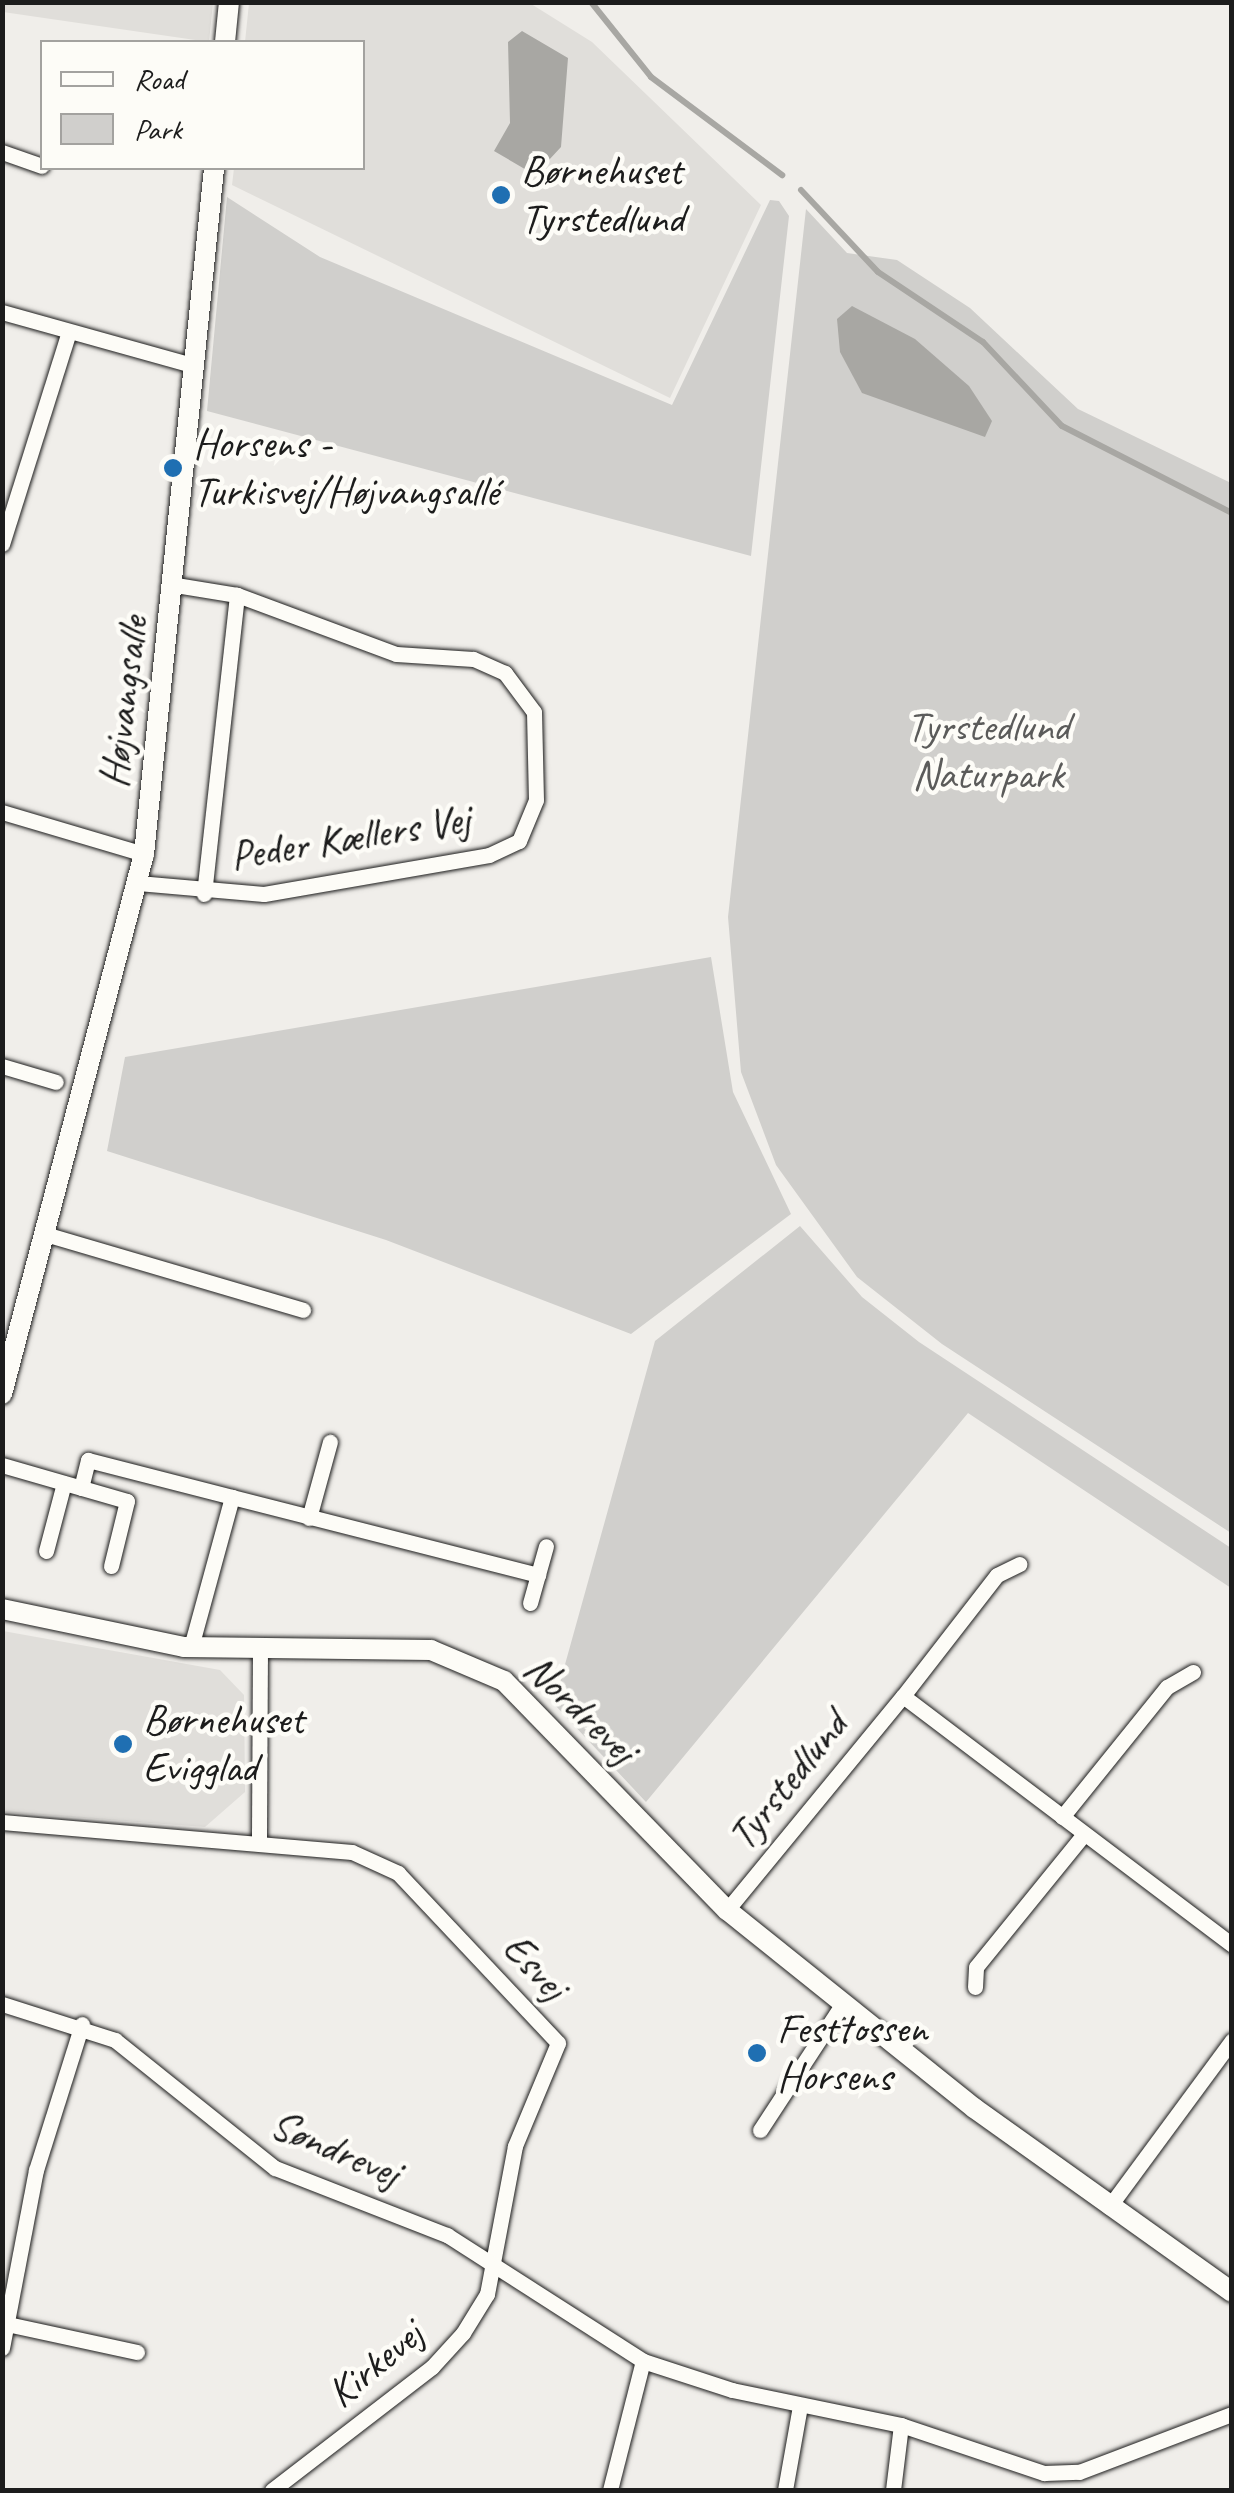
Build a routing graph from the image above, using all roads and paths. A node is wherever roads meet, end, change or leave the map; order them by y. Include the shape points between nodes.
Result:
1 (229, 2) edge
2 (225, 40) edge
3 (2, 152) edge
4 (40, 165) edge
5 (214, 170) edge
6 (2, 312) edge
7 (70, 332) junction
8 (196, 366) junction
9 (2, 544) edge
10 (176, 585) junction
11 (237, 595) junction
12 (2, 812) edge
13 (144, 854) junction
14 (138, 883) junction
15 (204, 894) junction
16 (2, 1066) edge
17 (56, 1082) dead end
18 (44, 1234) junction
19 (303, 1310) dead end
20 (2, 1394) edge
21 (330, 1442) dead end
22 (2, 1465) edge
23 (73, 1486) junction
24 (232, 1497) junction
25 (309, 1518) junction
26 (546, 1546) dead end
27 (46, 1552) dead end
28 (1020, 1564) dead end
29 (110, 1566) dead end
30 (538, 1575) junction
31 (530, 1603) dead end
32 (2, 1609) edge
33 (190, 1647) junction
34 (260, 1652) junction
35 (1193, 1672) dead end
36 (902, 1696) junction
37 (1062, 1817) junction
38 (2, 1822) edge
39 (1084, 1834) junction
40 (259, 1837) junction
41 (726, 1910) junction
42 (1232, 1945) edge
43 (975, 1987) dead end
44 (842, 2003) junction
45 (2, 2004) edge
46 (82, 2024) junction
47 (1232, 2040) edge
48 (760, 2130) dead end
49 (1109, 2207) junction
50 (494, 2268) junction
51 (1232, 2292) edge
52 (8, 2324) junction
53 (2, 2348) edge
54 (137, 2352) dead end
55 (644, 2361) junction
56 (800, 2406) junction
57 (1232, 2414) edge
58 (901, 2425) junction
59 (272, 2490) edge
60 (610, 2490) edge
61 (785, 2490) edge
62 (893, 2490) edge

1 - 2 street
3 - 4 street
5 - 8 street, Højvangsalle
6 - 7 street
7 - 8 street
7 - 9 street
8 - 10 street, Højvangsalle
10 - 11 street, Peder Kællers Vej
10 - 13 street, Højvangsalle
11 - 15 street, Peder Kællers Vej
11 - 15 street, Peder Kællers Vej via 355,643 473,658 505,673 534,712 538,786 532,823 489,854 264,894
12 - 13 street
13 - 14 street, Højvangsalle
14 - 15 street, Peder Kællers Vej
14 - 18 street, Højvangsalle
16 - 17 street
18 - 19 street
18 - 20 street, Højvangsalle
21 - 25 street
22 - 23 street
23 - 24 street via 88,1460
23 - 27 street
23 - 29 street via 127,1501
24 - 25 street
24 - 33 street
25 - 30 street
26 - 30 street, Nordrevej
28 - 36 street, Tyrstedlund via 997,1575
30 - 31 street, Nordrevej
32 - 33 street, Nordrevej
33 - 34 street, Nordrevej
34 - 40 street
34 - 41 street, Nordrevej via 392,1645 431,1650 504,1681
35 - 37 street via 1167,1686
36 - 37 street, Tyrstedlund
36 - 41 street, Tyrstedlund
37 - 39 street, Tyrstedlund
38 - 40 street, Esvej
39 - 42 street, Tyrstedlund
39 - 43 street via 976,1968
40 - 50 street, Esvej via 352,1852 398,1874 558,2043 516,2146
41 - 44 street, Nordrevej
44 - 48 street
44 - 49 street, Nordrevej
45 - 46 street, Søndrevej
46 - 50 street, Søndrevej via 275,2168 447,2235
46 - 52 street via 36,2170
47 - 49 street
49 - 51 street, Nordrevej
50 - 55 street, Søndrevej
50 - 59 street, Kirkevej via 487,2294 432,2367
52 - 53 street
52 - 54 street
55 - 56 street, Søndrevej
55 - 60 street
56 - 58 street, Søndrevej
56 - 61 street
57 - 58 street, Søndrevej via 1078,2472 1012,2465
58 - 62 street

